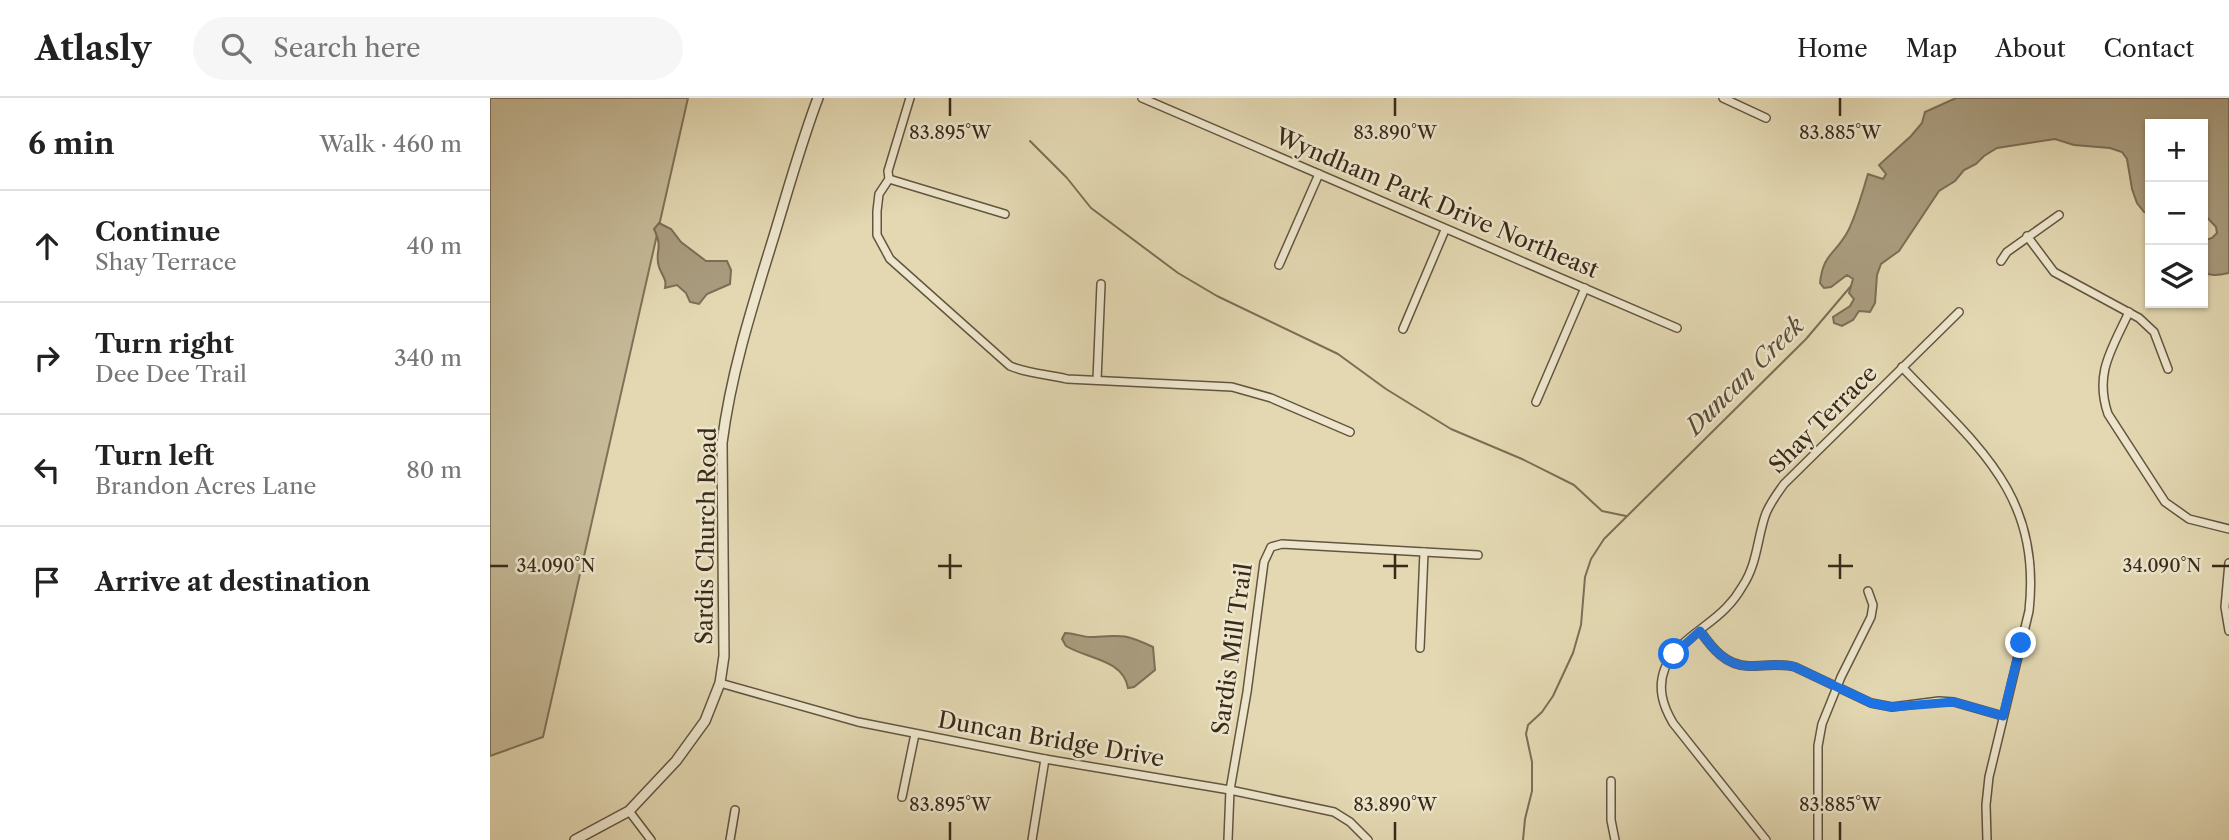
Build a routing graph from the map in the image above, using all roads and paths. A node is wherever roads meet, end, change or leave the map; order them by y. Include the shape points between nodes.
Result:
1 (818, 98) edge
2 (910, 98) edge
3 (1142, 98) edge
4 (1723, 98) edge
5 (1766, 118) dead end
6 (1319, 174) junction
7 (889, 178) junction
8 (1005, 214) dead end
9 (2059, 215) dead end
10 (1446, 230) junction
11 (2027, 236) junction
12 (2001, 261) dead end
13 (1279, 265) dead end
14 (1101, 284) dead end
15 (1585, 288) junction
16 (1959, 312) dead end
17 (2130, 313) junction
18 (1677, 328) dead end
19 (1403, 329) dead end
20 (1902, 367) junction
21 (2168, 369) dead end
22 (1097, 380) junction
23 (1536, 402) dead end
24 (1350, 432) dead end
25 (2229, 529) edge
26 (1424, 552) junction
27 (1478, 555) dead end
28 (2229, 563) edge
29 (1868, 591) dead end
30 (1700, 631) junction
31 (2229, 631) edge
32 (1420, 648) dead end
33 (720, 683) junction
34 (1837, 688) junction
35 (2003, 716) junction
36 (915, 734) junction
37 (1045, 759) junction
38 (1611, 781) dead end
39 (1230, 790) junction
40 (902, 797) dead end
41 (735, 810) dead end
42 (629, 811) junction
43 (575, 840) edge
44 (651, 840) edge
45 (730, 840) edge
46 (1032, 840) edge
47 (1227, 840) edge
48 (1368, 840) edge
49 (1615, 840) edge
50 (1766, 840) edge
51 (1818, 840) edge
52 (1987, 840) edge

1 - 33 street, Sardis Church Road via 746,331 724,423 724,656
2 - 7 street
3 - 6 street, Wyndham Park Drive Northeast
4 - 5 street
6 - 10 street, Wyndham Park Drive Northeast
6 - 13 street
7 - 8 street
7 - 22 street via 879,194 877,235 890,259 1010,366 1029,374
9 - 11 street
10 - 15 street, Wyndham Park Drive Northeast
10 - 19 street
11 - 12 street
11 - 17 street via 2054,272
14 - 22 street
15 - 18 street, Wyndham Park Drive Northeast
15 - 23 street
16 - 20 street, Shay Terrace
17 - 21 street via 2154,332
17 - 25 street via 2103,370 2102,398 2108,414 2165,502 2189,519
20 - 30 street, Shay Terrace via 1784,484 1765,514 1752,570 1743,586 1726,609
20 - 35 street via 1999,473 2022,519 2032,585
22 - 24 street via 1232,387 1271,398
26 - 27 street, Sardis Mill Trail
26 - 32 street
26 - 39 street, Sardis Mill Trail via 1271,547 1264,562
28 - 31 street via 2225,607
29 - 34 street via 1871,617
30 - 34 street via 1713,649 1736,665 1784,664
30 - 50 street, Shay Terrace via 1666,666 1661,681 1665,710
33 - 36 street, Duncan Bridge Drive via 858,723
33 - 42 street, Sardis Church Road via 698,731
34 - 35 street via 1892,707 1954,702
34 - 51 street via 1818,746
35 - 52 street via 1989,776
36 - 37 street, Duncan Bridge Drive
36 - 40 street
37 - 39 street, Duncan Bridge Drive
37 - 46 street
38 - 49 street
39 - 47 street, Sardis Mill Trail
39 - 48 street, Duncan Bridge Drive via 1334,812
41 - 45 street
42 - 43 street, Sardis Church Road
42 - 44 street

